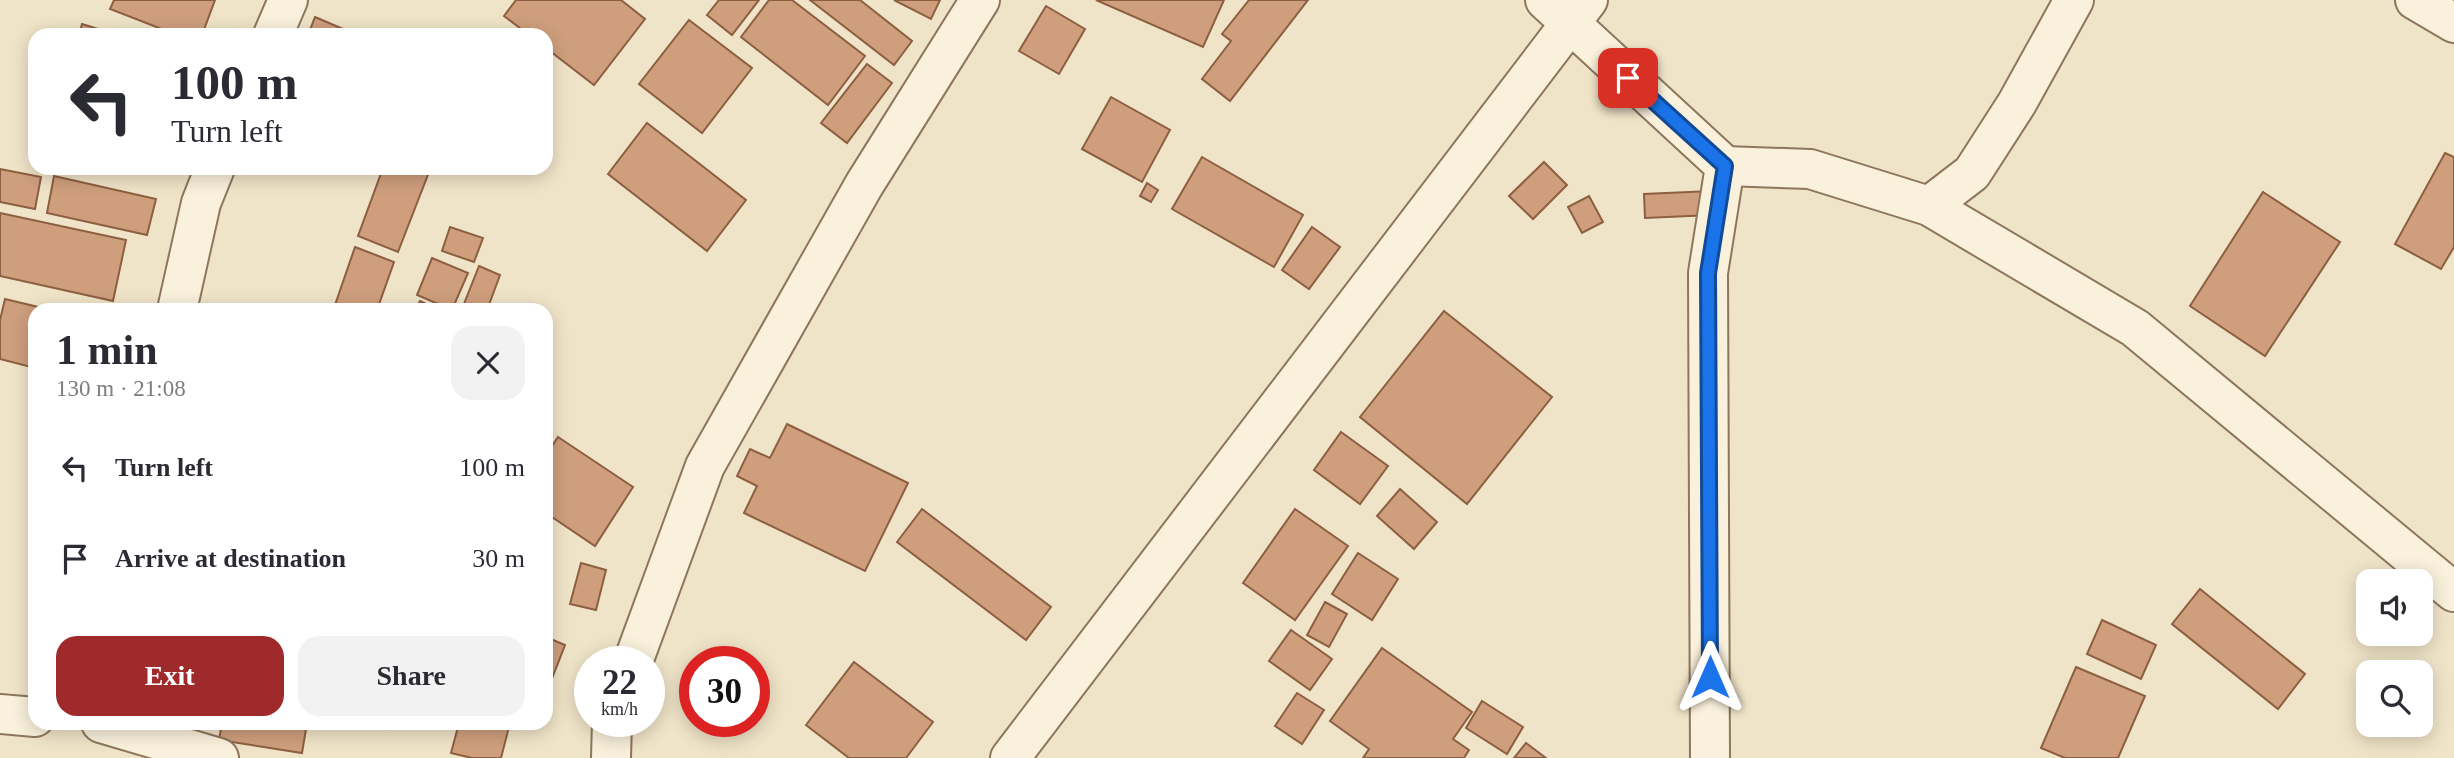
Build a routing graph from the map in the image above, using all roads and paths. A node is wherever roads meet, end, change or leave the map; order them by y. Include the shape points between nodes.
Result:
1 (288, 0) edge
2 (980, 0) edge
3 (2074, 0) edge
4 (2415, 0) edge
5 (1567, 8) edge
6 (2454, 23) edge
7 (276, 28) edge
8 (1725, 166) junction
9 (212, 175) edge
10 (1929, 206) junction
11 (179, 303) edge
12 (2454, 592) edge
13 (639, 646) edge
14 (0, 714) edge
15 (28, 716) edge
16 (128, 730) edge
17 (612, 737) edge
18 (219, 758) edge
19 (611, 758) edge
20 (1010, 758) edge
21 (1710, 758) edge

1 - 7 street
2 - 13 street via 864,185 705,466
3 - 10 street via 1972,173
4 - 6 street
5 - 8 street
5 - 20 street
8 - 10 street via 1810,169
8 - 21 street via 1708,273
9 - 11 street via 201,202
10 - 12 street via 2135,328
14 - 15 street
16 - 18 street
17 - 19 street

